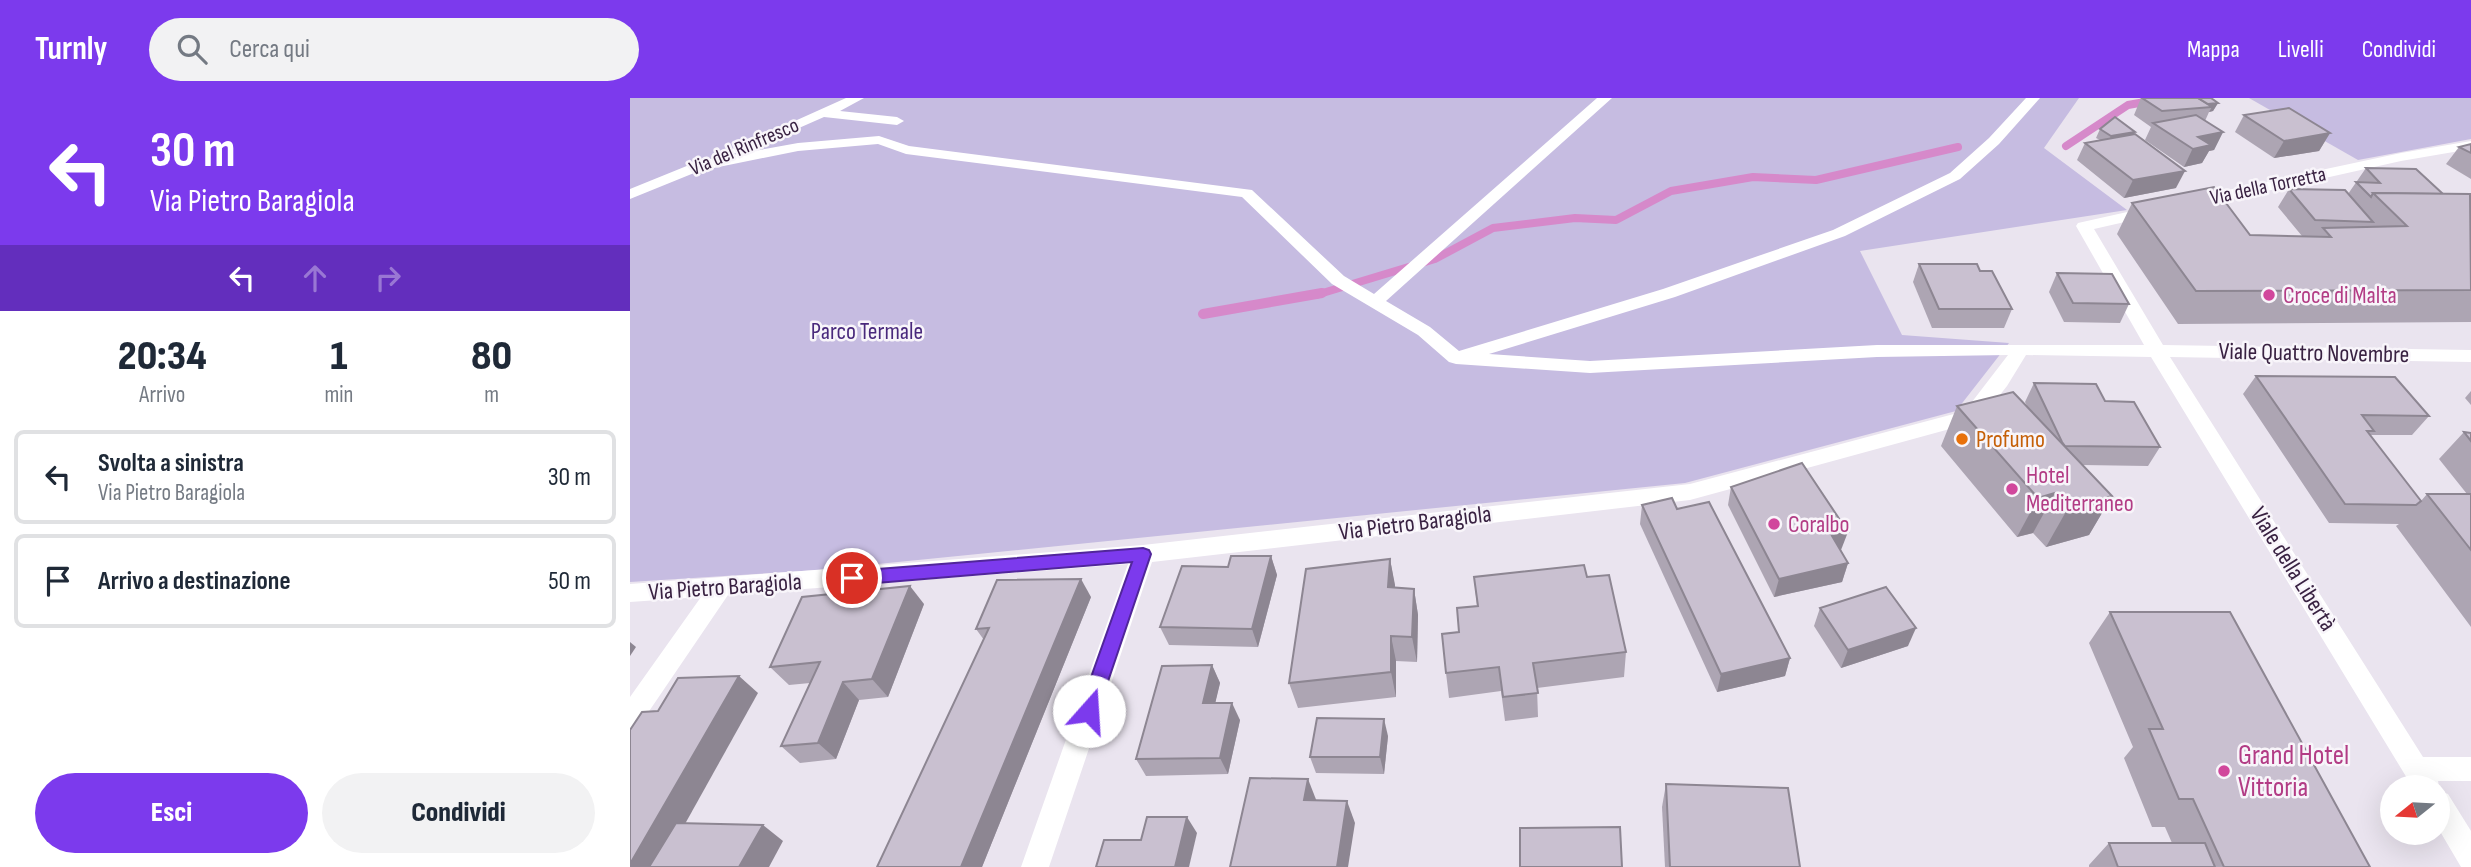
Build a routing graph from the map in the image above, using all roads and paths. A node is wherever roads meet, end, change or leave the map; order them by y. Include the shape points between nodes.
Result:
1 (857, 98) edge
2 (1605, 98) edge
3 (2033, 98) edge
4 (824, 113) junction
5 (879, 140) junction
6 (2471, 145) edge
7 (2401, 157) junction
8 (693, 168) junction
9 (2418, 173) edge
10 (630, 194) edge
11 (1375, 302) junction
12 (2021, 349) junction
13 (2157, 351) junction
14 (2471, 356) edge
15 (1456, 358) junction
16 (1143, 554) junction
17 (720, 588) junction
18 (630, 593) edge
19 (630, 718) edge
20 (2471, 769) edge
21 (2420, 775) edge
22 (2438, 775) edge
23 (2450, 823) edge
24 (2471, 857) edge
25 (1035, 867) edge

1 - 4 street, Via del Rinfresco
2 - 11 street
3 - 15 street via 1955,176 1839,233 1669,293
4 - 5 street via 897,121
4 - 8 street, Via del Rinfresco
5 - 8 street via 798,147
5 - 11 street via 906,150 1247,193 1338,280
6 - 7 street, Via della Torretta
7 - 9 street
7 - 13 street, Via della Torretta via 2084,226
8 - 10 street, Via del Rinfresco
11 - 15 street via 1424,331
12 - 13 street
12 - 15 street via 1877,351 1590,367
12 - 16 street, Via Pietro Baragiola via 1972,416 1690,492
13 - 14 street, Viale Quattro Novembre
13 - 21 street, Viale della Libertà
16 - 17 street, Via Pietro Baragiola
16 - 25 street
17 - 18 street, Via Pietro Baragiola
17 - 19 street
20 - 22 street
23 - 24 street

